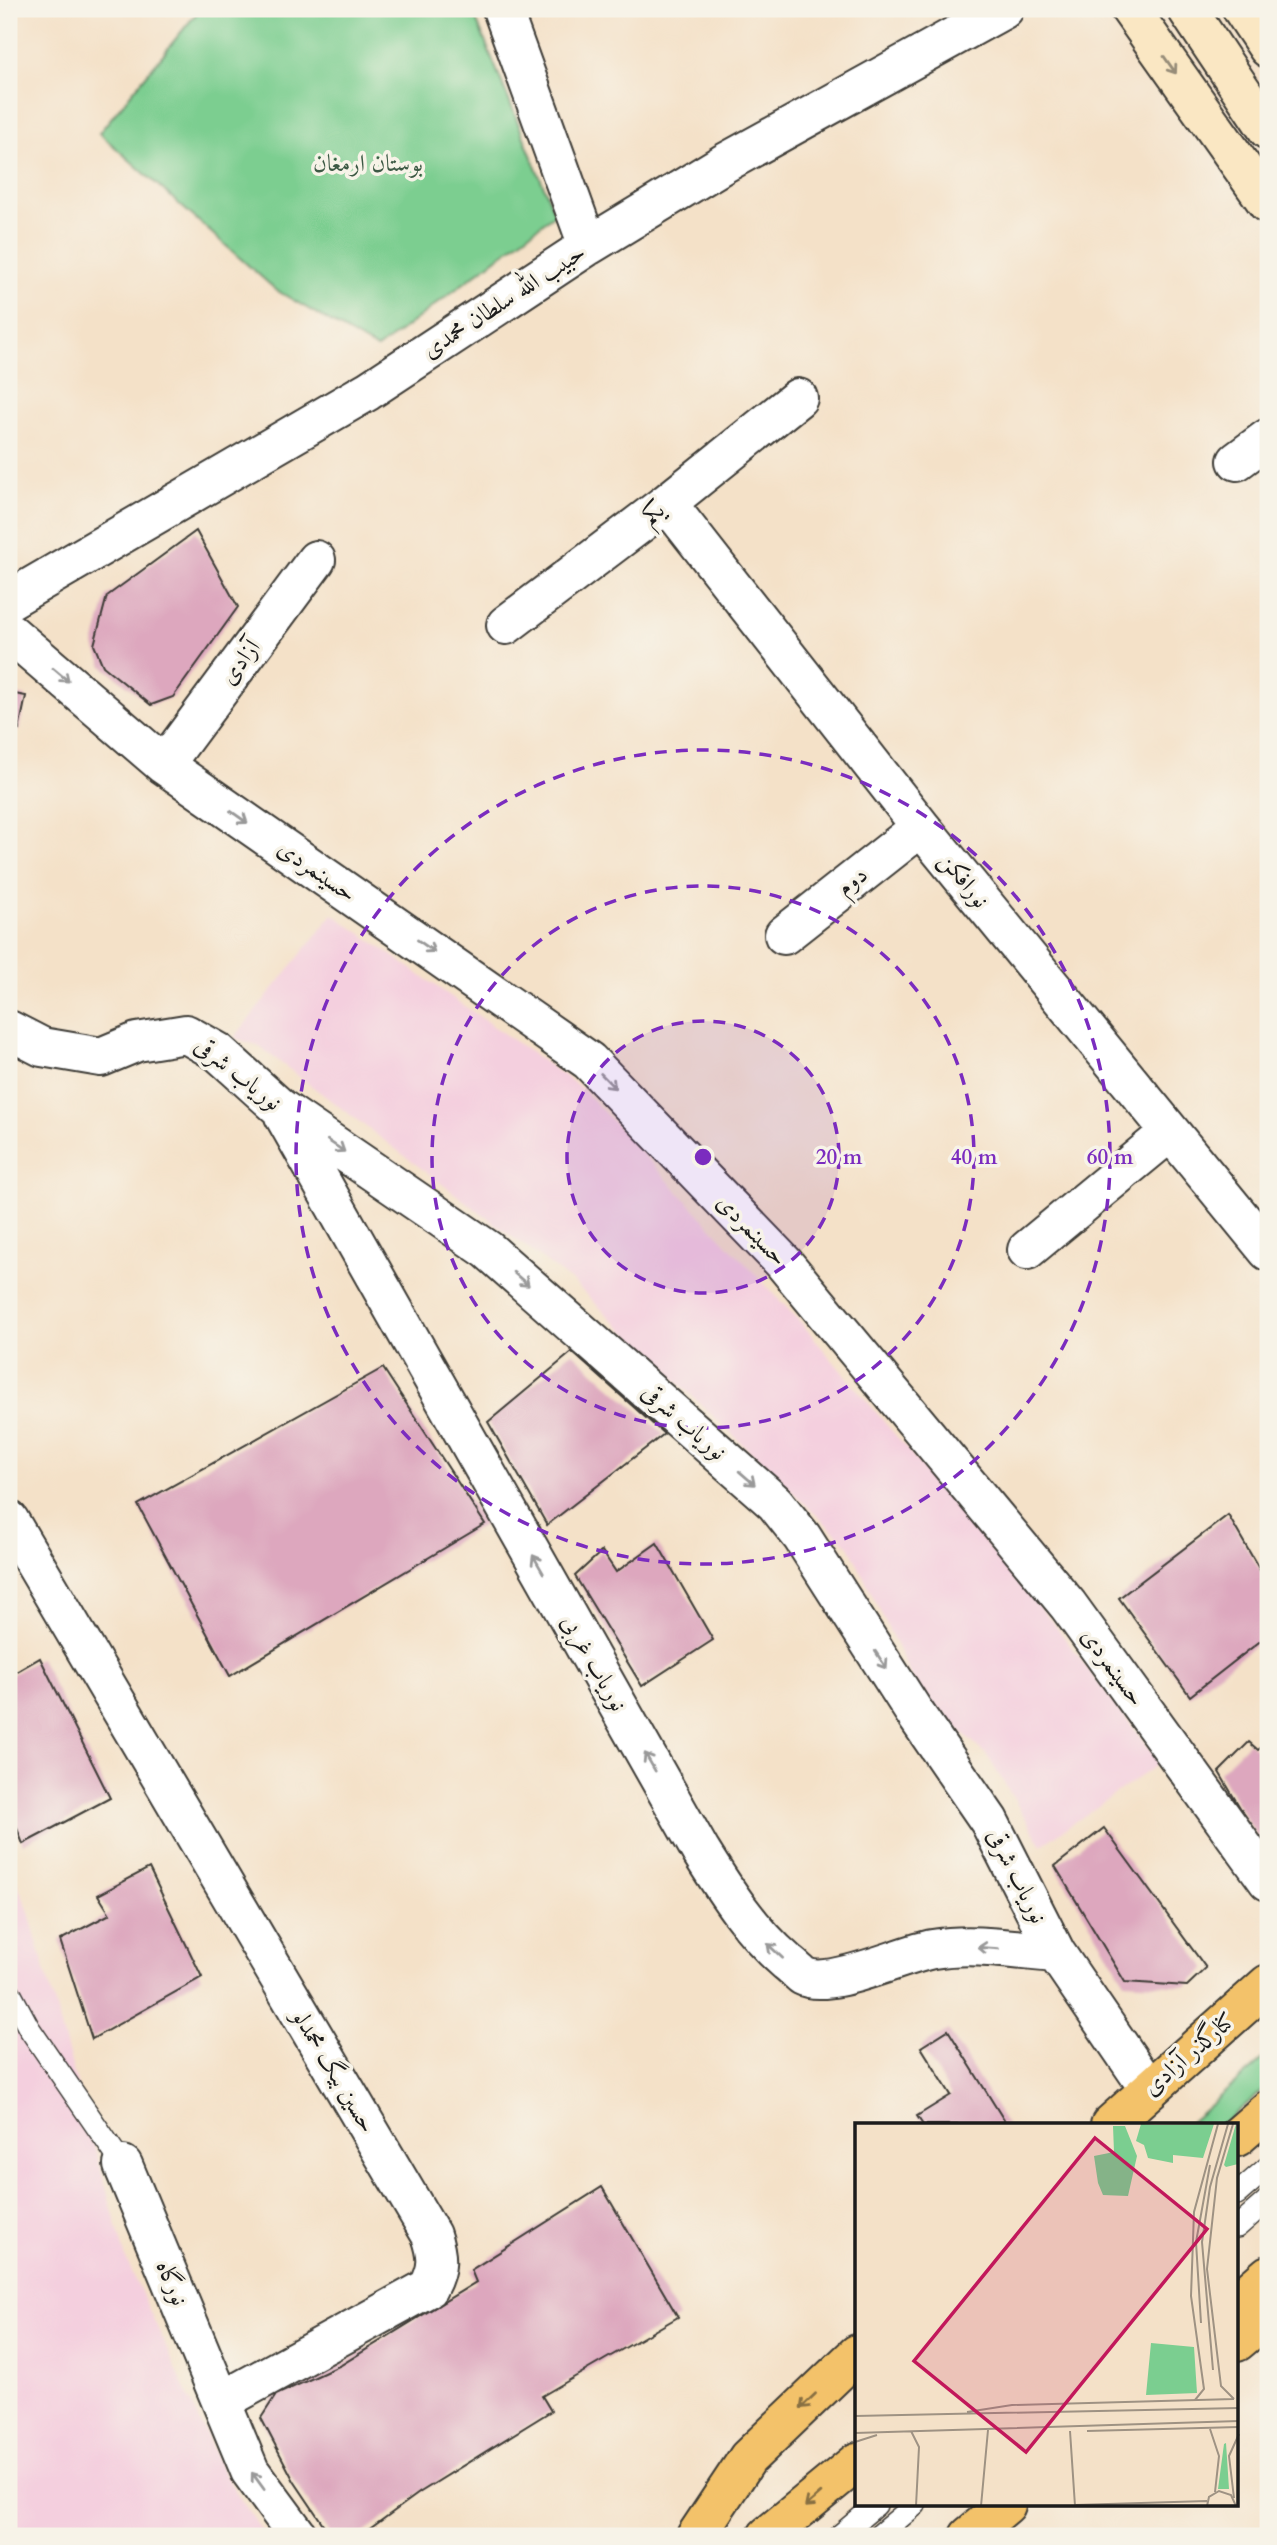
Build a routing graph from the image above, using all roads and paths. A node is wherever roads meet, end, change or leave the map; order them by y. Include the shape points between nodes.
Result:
1 (502, 9) edge
2 (1004, 9) edge
3 (1130, 9) edge
4 (1188, 9) edge
5 (1242, 9) edge
6 (1268, 48) edge
7 (1268, 130) edge
8 (1268, 204) edge
9 (589, 246) junction
10 (798, 398) dead end
11 (1268, 438) edge
12 (1237, 461) dead end
13 (667, 503) junction
14 (316, 560) dead end
15 (9, 600) edge
16 (506, 625) dead end
17 (9, 632) edge
18 (164, 765) junction
19 (921, 827) junction
20 (783, 934) dead end
21 (9, 1030) edge
22 (280, 1108) junction
23 (1170, 1132) junction
24 (1027, 1250) dead end
25 (1268, 1251) edge
26 (9, 1520) edge
27 (1268, 1881) edge
28 (1056, 1953) junction
29 (1268, 1984) edge
30 (9, 1991) edge
31 (1149, 2089) junction
32 (1268, 2110) edge
33 (1112, 2123) edge
34 (1238, 2136) edge
35 (123, 2165) joint
36 (1268, 2166) edge
37 (1238, 2193) edge
38 (1268, 2200) edge
39 (1238, 2226) edge
40 (1268, 2275) edge
41 (1238, 2301) edge
42 (1268, 2316) edge
43 (1238, 2341) edge
44 (855, 2356) edge
45 (222, 2401) junction
46 (855, 2464) edge
47 (875, 2506) edge
48 (914, 2506) edge
49 (1005, 2506) edge
50 (298, 2536) edge
51 (696, 2536) edge
52 (767, 2536) edge
53 (839, 2536) edge
54 (878, 2536) edge
55 (969, 2536) edge

1 - 9 street
2 - 9 street, حبیب الله سلطان محمدی via 723,164
3 -> 8 main road
4 - 7 main road
5 - 6 main road
9 - 15 street, حبیب الله سلطان محمدی via 369,391
10 - 13 street, یکم
11 - 12 street
13 - 16 street, یکم
13 - 19 street, نورافکن
14 - 18 street, آزادی
17 -> 18 street, حسینمردی
18 -> 27 street, حسینمردی via 589,1061 783,1262 1068,1605
19 - 20 street, دوم
19 - 23 street, نورافکن
21 - 22 street, نوریاب شرقی via 42,1047 101,1057 137,1042 186,1034 218,1052
22 -> 28 street, نوریاب شرقی via 488,1250 775,1503 989,1821
28 -> 22 street, نوریاب غربی via 961,1946 932,1949 824,1979 805,1977 756,1933 701,1852
23 - 24 street
23 - 25 street, نورافکن
26 - 45 street, حسین بیگ محمدلو via 431,2235 438,2256 428,2288
28 - 31 street, نوریاب شرقی
29 - 31 main road, کنارگذر آزادی
30 - 35 lane via 29,2028
31 - 33 main road, کنارگذر آزادی
32 - 34 main road
35 - 45 street, نورگاه
36 - 37 lane
38 - 39 lane
40 - 41 main road
42 - 43 main road
44 -> 51 main road via 748,2458
50 -> 45 street via 250,2471
46 -> 52 main road
47 - 53 lane
48 - 54 lane
49 - 55 main road

